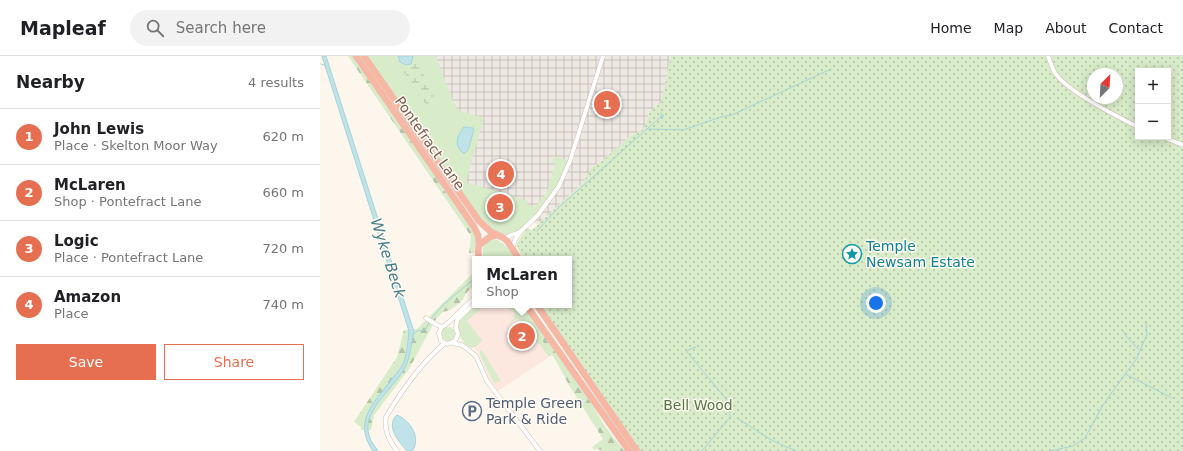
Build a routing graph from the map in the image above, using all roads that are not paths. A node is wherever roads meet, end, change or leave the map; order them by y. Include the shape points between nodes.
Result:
1 (356, 56) edge
2 (364, 56) edge
3 (603, 56) edge
4 (1048, 56) edge
5 (1135, 125) edge
6 (1170, 140) edge
7 (1183, 145) edge
8 (520, 232) junction
9 (497, 236) junction
10 (504, 238) junction
11 (479, 245) junction
12 (512, 249) junction
13 (479, 256) edge
14 (518, 256) edge
15 (472, 300) edge
16 (472, 307) edge
17 (528, 308) edge
18 (539, 308) edge
19 (426, 318) dead end
20 (432, 322) junction
21 (443, 326) junction
22 (456, 328) junction
23 (438, 333) junction
24 (458, 336) junction
25 (440, 339) junction
26 (445, 343) junction
27 (452, 343) junction
28 (462, 345) junction
29 (433, 352) junction
30 (397, 451) edge
31 (540, 451) edge
32 (629, 451) edge
33 (637, 451) edge

1 - 11 highway, Pontefract Lane via 474,227
2 - 9 highway, Pontefract Lane via 479,221
3 - 8 street via 570,161 559,186 538,215
4 - 5 street via 1054,72 1063,82
6 - 7 street
8 - 10 street
8 - 12 street
9 - 10 highway
9 - 11 highway via 490,237
10 - 12 highway
11 - 13 highway, Pontefract Lane
12 - 14 highway
15 - 21 street
16 - 22 street via 457,320
17 - 32 highway
18 - 33 highway
19 - 20 street
20 - 21 street
20 - 23 street
21 - 22 street via 450,324
21 - 23 street
22 - 24 street
23 - 25 street
24 - 27 street
24 - 28 street
25 - 26 street
25 - 29 street
26 - 27 street
26 - 29 street
27 - 28 street
28 - 31 street via 476,356 487,381
29 - 30 street via 386,417 386,433

